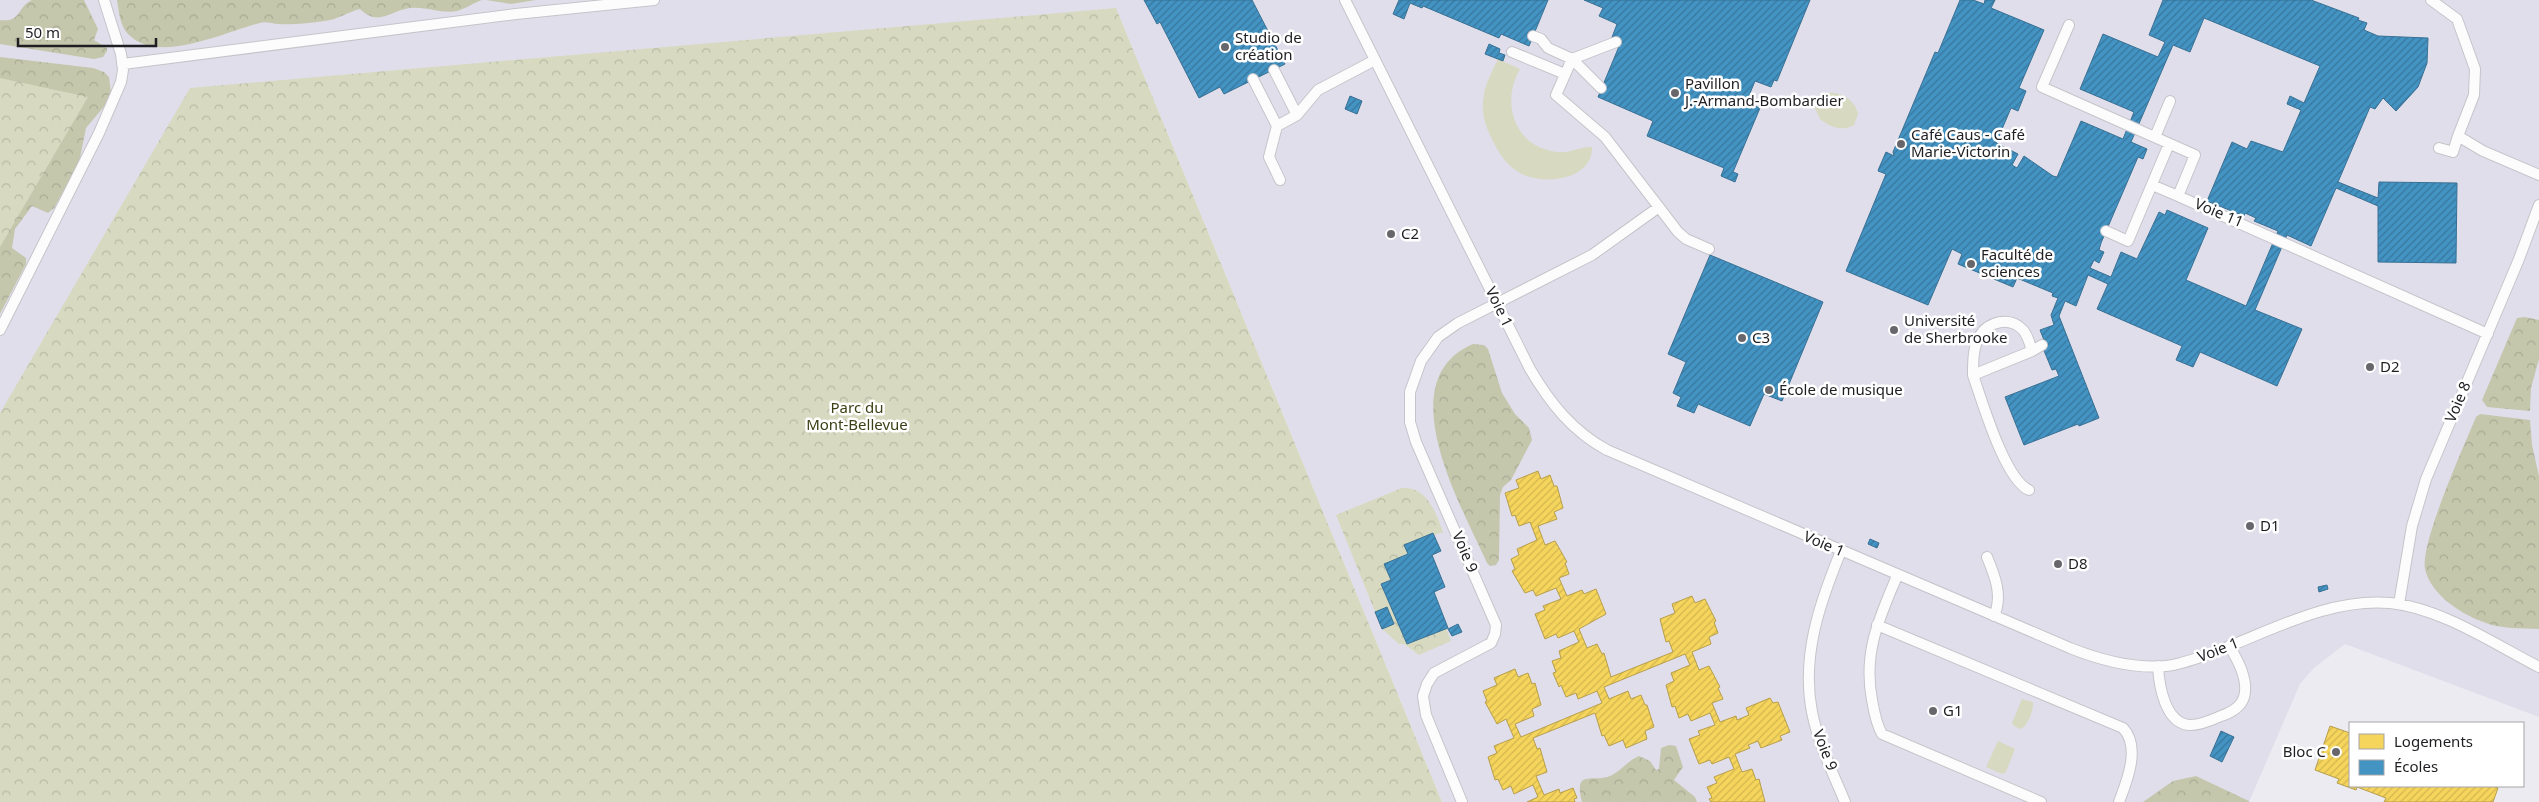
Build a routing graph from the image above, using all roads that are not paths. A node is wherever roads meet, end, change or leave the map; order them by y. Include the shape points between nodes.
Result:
1 (104, 0) edge
2 (654, 0) edge
3 (1345, 0) edge
4 (2431, 0) edge
5 (605, 2) edge
6 (2069, 25) dead end
7 (1533, 36) dead end
8 (1616, 42) dead end
9 (1512, 52) dead end
10 (1572, 59) junction
11 (1375, 60) junction
12 (123, 64) junction
13 (1274, 70) dead end
14 (1565, 74) junction
15 (1253, 79) dead end
16 (1601, 88) dead end
17 (2170, 101) dead end
18 (1296, 115) junction
19 (1276, 126) junction
20 (2458, 136) junction
21 (2155, 137) junction
22 (2169, 144) junction
23 (2439, 148) dead end
24 (2539, 174) edge
25 (1280, 180) dead end
26 (2152, 185) junction
27 (2178, 196) junction
28 (2539, 206) edge
29 (1659, 207) junction
30 (2106, 231) dead end
31 (1709, 249) dead end
32 (1498, 303) junction
33 (0, 330) edge
34 (2488, 334) junction
35 (2042, 345) dead end
36 (2032, 351) junction
37 (1973, 375) junction
38 (2029, 490) dead end
39 (1841, 552) junction
40 (1987, 557) dead end
41 (1897, 576) junction
42 (2398, 604) junction
43 (1994, 616) junction
44 (1877, 625) junction
45 (2229, 646) junction
46 (2158, 666) junction
47 (2539, 667) edge
48 (1462, 802) edge
49 (1845, 802) edge
50 (2041, 802) edge
51 (2119, 802) edge

1 - 12 lane
2 - 5 lane
3 - 11 lane, Voie 1
4 - 20 lane via 2457,19 2475,69 2474,95
5 - 12 lane
6 - 21 lane, Voie 11 via 2042,87
7 - 10 lane via 1541,39 1548,48
8 - 10 lane
9 - 14 lane
10 - 14 lane
10 - 16 lane
11 - 18 lane via 1318,90
11 - 32 lane, Voie 1
12 - 33 lane via 121,82 109,112
13 - 18 lane
14 - 29 lane via 1556,96 1606,137
15 - 19 lane
17 - 21 lane
18 - 19 lane
19 - 25 lane via 1270,157
20 - 23 lane via 2453,152
20 - 24 lane via 2483,152
21 - 22 lane, Voie 11
22 - 26 lane
22 - 27 lane, Voie 11 via 2195,155
26 - 27 lane
26 - 30 lane via 2128,241
27 - 34 lane, Voie 11
28 - 34 lane, Voie 8
29 - 31 lane via 1686,239
29 - 32 lane, Voie 9 via 1606,247
32 - 39 lane, Voie 1 via 1526,363 1544,392 1561,415 1584,436 1625,460
32 - 48 lane, Voie 9 via 1451,327 1429,347 1413,382 1409,411 1416,442 1495,620 1491,643 1434,673 1424,690 1426,715
34 - 42 lane, Voie 8 via 2426,479 2407,547
35 - 36 lane
36 - 37 lane
36 - 37 lane via 2024,332 2017,326 2002,322 1991,325 1980,334 1976,345
37 - 38 lane via 2008,468 2021,486
39 - 41 lane, Voie 1
39 - 49 lane, Voie 9 via 1815,624 1809,678 1814,722
40 - 43 lane via 1998,590
41 - 43 lane, Voie 1
41 - 44 lane
42 - 45 lane, Voie 1 via 2358,604 2327,610
42 - 47 lane, Voie 1 via 2444,618
43 - 46 lane, Voie 1 via 2090,656 2126,664
44 - 50 lane via 1870,649 1869,676 1882,734
44 - 51 lane via 2123,728 2130,741 2131,759
45 - 46 lane, Voie 1 via 2178,664
45 - 46 lane via 2243,676 2243,699 2233,710 2199,724 2185,724 2171,713 2161,688

